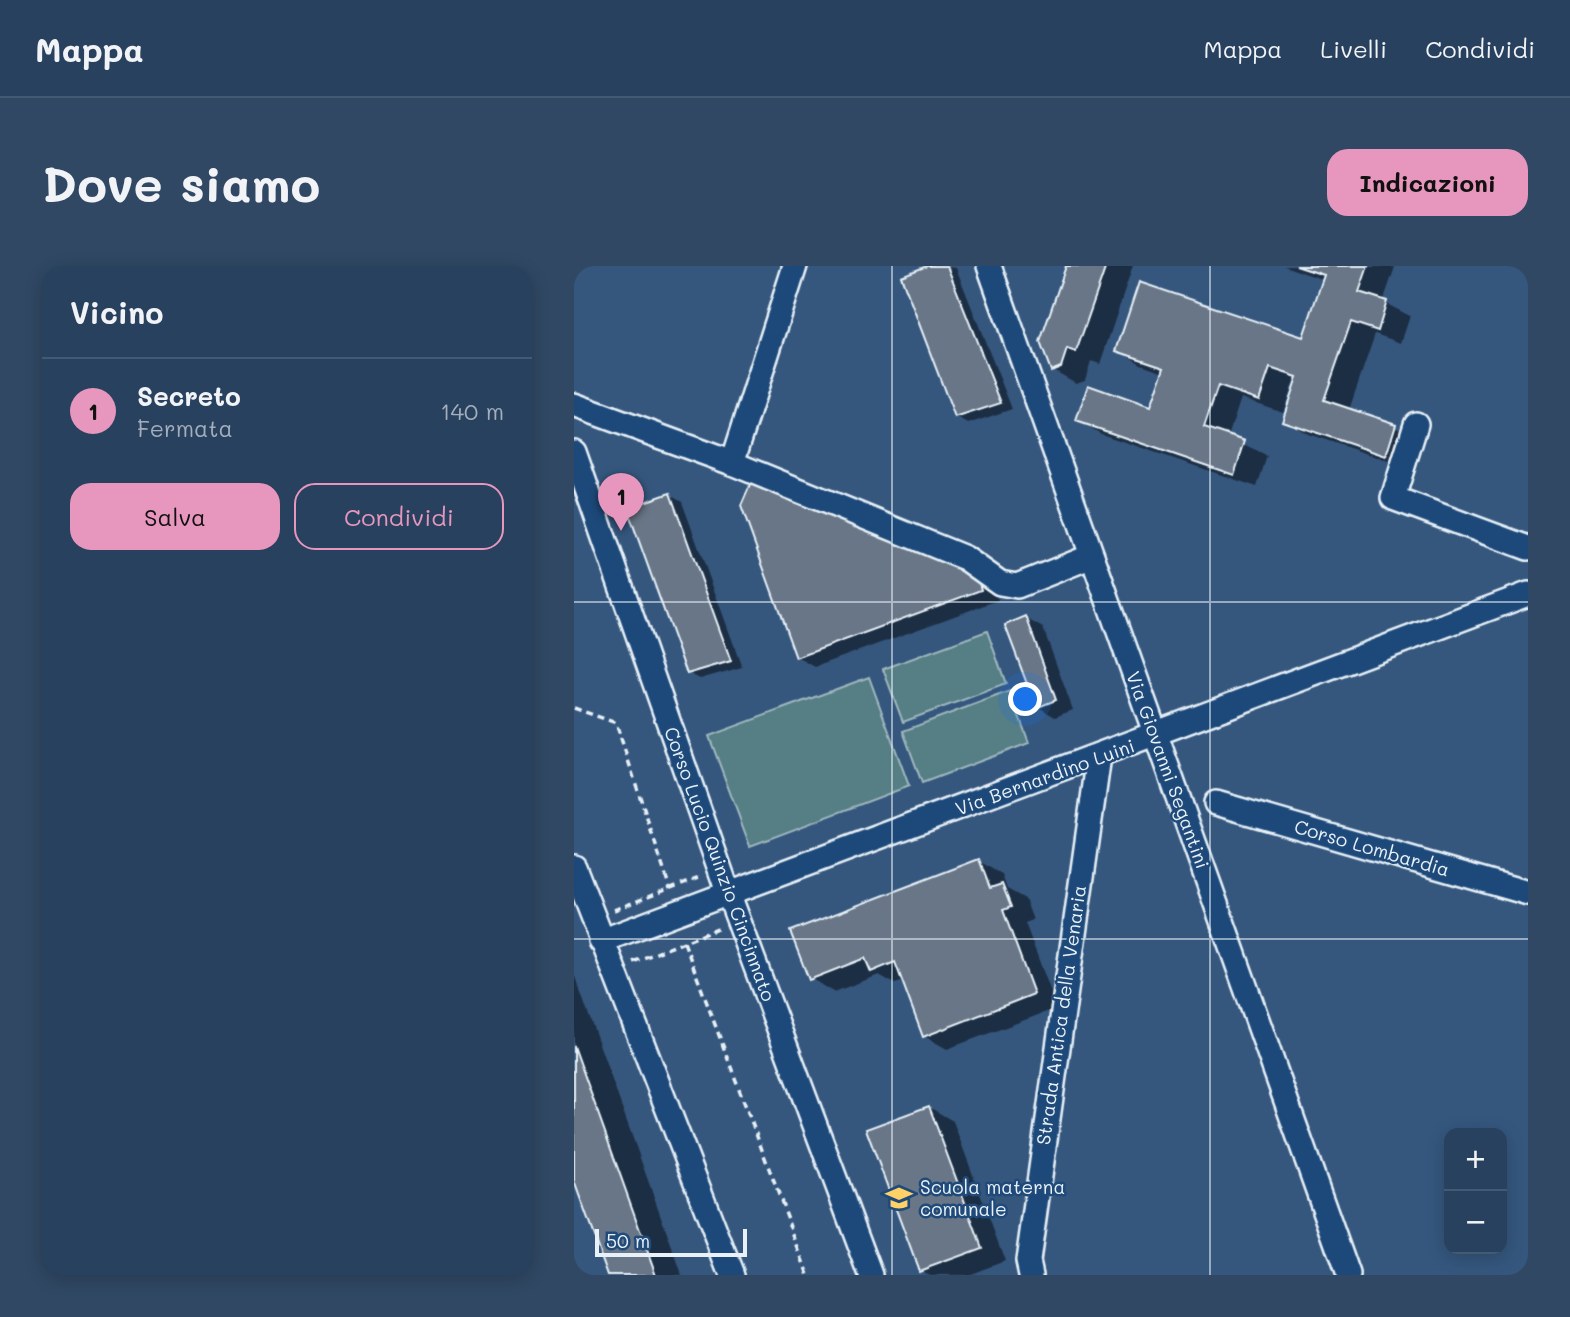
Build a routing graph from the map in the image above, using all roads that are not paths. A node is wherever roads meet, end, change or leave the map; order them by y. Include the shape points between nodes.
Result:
1 (795, 266) edge
2 (989, 266) edge
3 (574, 405) edge
4 (1416, 424) dead end
5 (574, 452) edge
6 (732, 463) junction
7 (1528, 548) edge
8 (1092, 556) junction
9 (1528, 594) edge
10 (1157, 735) junction
11 (1099, 756) junction
12 (1216, 803) dead end
13 (574, 867) edge
14 (1528, 893) edge
15 (729, 895) junction
16 (601, 942) junction
17 (732, 1275) edge
18 (871, 1275) edge
19 (1031, 1275) edge
20 (1348, 1275) edge

1 - 6 street
2 - 8 street, Via Giovanni Segantini
3 - 6 street
4 - 7 street via 1393,498
5 - 15 street, Corso Lucio Quinzio Cincinnato
6 - 8 street via 965,558 1000,583 1017,586
8 - 10 street, Via Giovanni Segantini
9 - 10 street, Via Bernardino Luini
10 - 11 street, Via Bernardino Luini
10 - 20 street, Via Giovanni Segantini
11 - 15 street, Via Bernardino Luini
11 - 19 street, Strada Antica della Venaria via 1030,1247
12 - 14 street, Corso Lombardia
13 - 16 street
15 - 16 street, Via Bernardino Luini
15 - 18 street, Corso Lucio Quinzio Cincinnato
16 - 17 street

